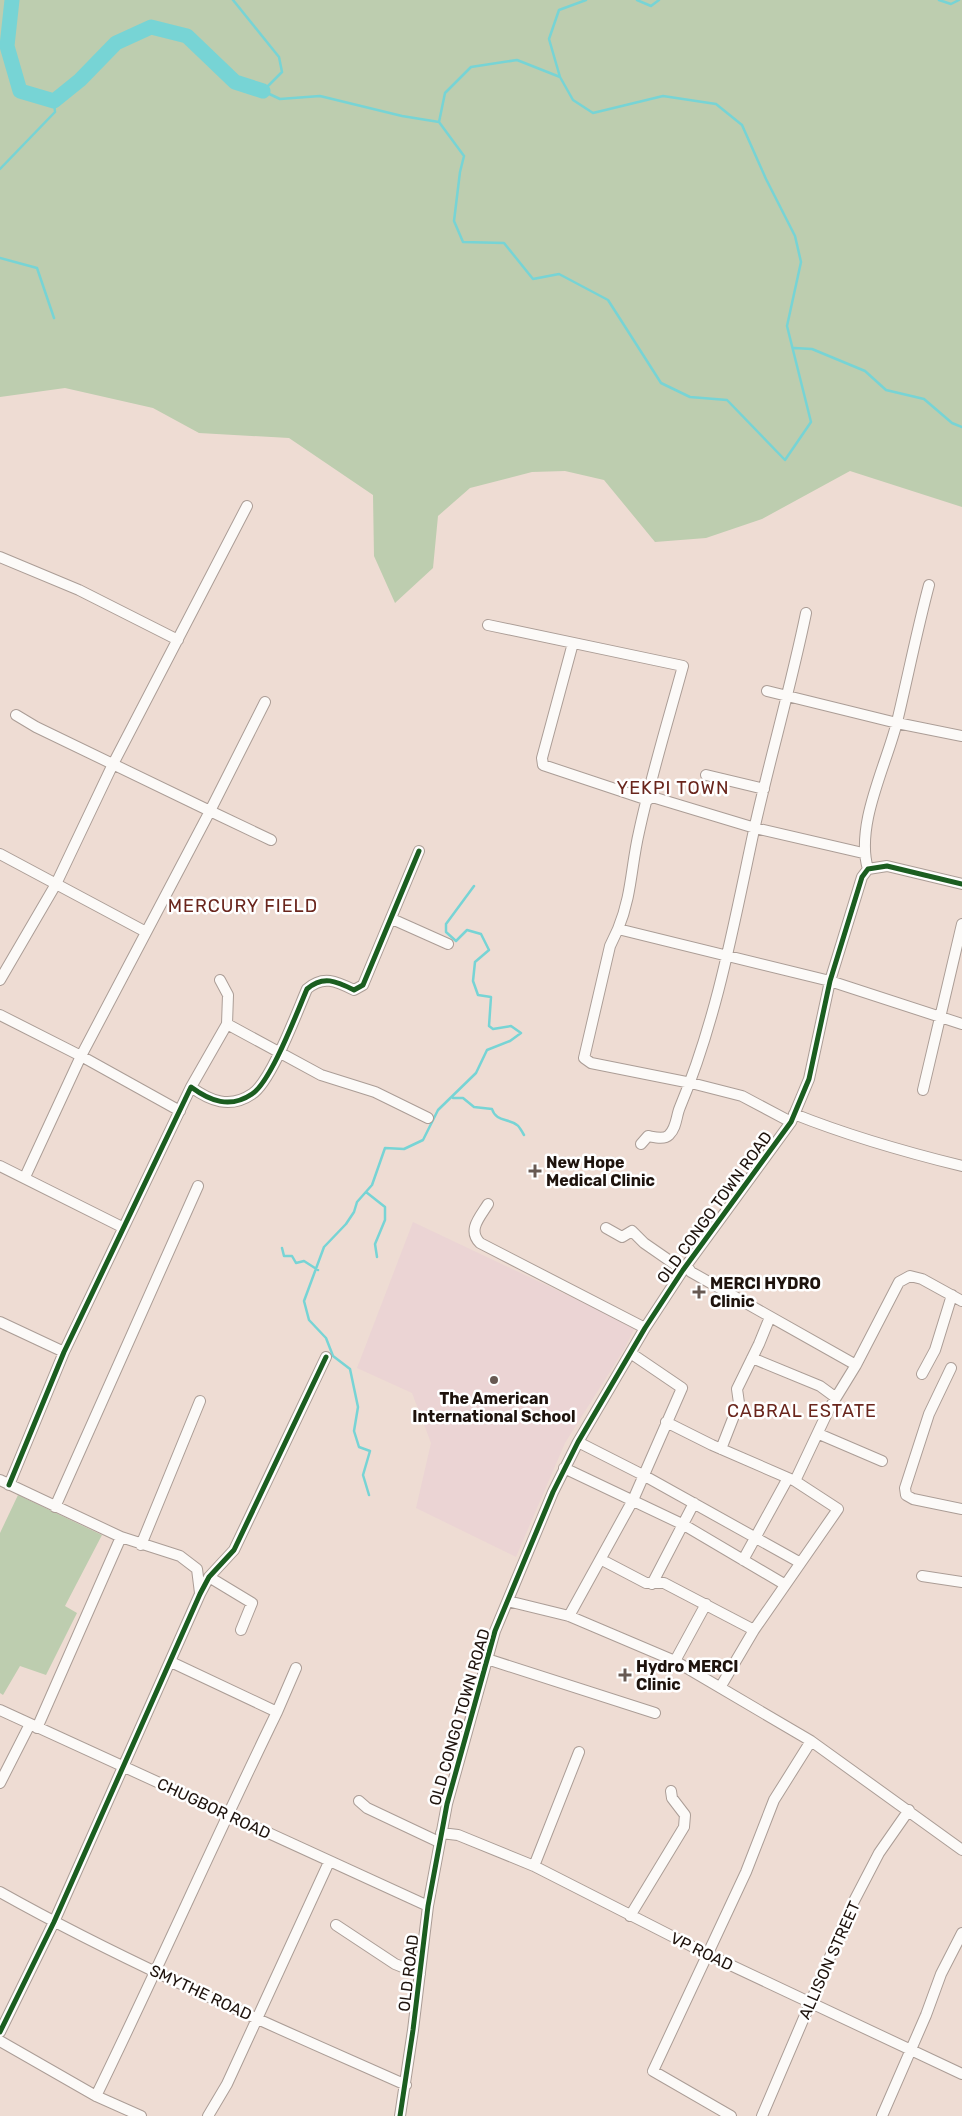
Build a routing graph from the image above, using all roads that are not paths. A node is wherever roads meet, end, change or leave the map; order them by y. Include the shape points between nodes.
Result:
1 (247, 506) dead end
2 (0, 557) edge
3 (929, 585) dead end
4 (806, 614) dead end
5 (488, 625) dead end
6 (178, 640) junction
7 (573, 643) junction
8 (767, 691) dead end
9 (789, 696) junction
10 (265, 702) dead end
11 (16, 715) dead end
12 (897, 724) junction
13 (962, 736) edge
14 (113, 764) junction
15 (706, 775) dead end
16 (764, 789) junction
17 (648, 798) junction
18 (210, 811) junction
19 (755, 828) junction
20 (271, 840) dead end
21 (419, 851) dead end
22 (863, 853) junction
23 (0, 854) edge
24 (868, 869) junction
25 (56, 884) junction
26 (962, 884) edge
27 (392, 919) junction
28 (962, 924) edge
29 (618, 929) junction
30 (146, 932) junction
31 (448, 944) dead end
32 (727, 954) junction
33 (0, 980) edge
34 (220, 980) dead end
35 (830, 981) junction
36 (0, 1015) edge
37 (938, 1018) junction
38 (227, 1024) junction
39 (962, 1024) edge
40 (279, 1052) junction
41 (81, 1056) junction
42 (691, 1083) junction
43 (191, 1087) junction
44 (923, 1090) dead end
45 (180, 1111) junction
46 (428, 1118) dead end
47 (793, 1118) junction
48 (641, 1144) dead end
49 (0, 1166) edge
50 (962, 1166) edge
51 (25, 1177) junction
52 (198, 1186) dead end
53 (488, 1204) dead end
54 (122, 1227) junction
55 (606, 1228) dead end
56 (684, 1268) junction
57 (952, 1295) junction
58 (962, 1301) edge
59 (770, 1317) junction
60 (0, 1322) edge
61 (645, 1328) junction
62 (64, 1352) junction
63 (632, 1354) junction
64 (326, 1358) dead end
65 (752, 1358) junction
66 (856, 1365) junction
67 (951, 1368) dead end
68 (922, 1374) dead end
69 (835, 1397) junction
70 (200, 1401) dead end
71 (666, 1422) junction
72 (819, 1434) junction
73 (578, 1442) junction
74 (721, 1449) junction
75 (882, 1461) dead end
76 (564, 1468) junction
77 (643, 1475) junction
78 (792, 1479) junction
79 (5, 1482) edge
80 (633, 1500) junction
81 (694, 1503) junction
82 (55, 1507) junction
83 (962, 1509) edge
84 (684, 1525) junction
85 (121, 1537) junction
86 (756, 1537) junction
87 (141, 1545) junction
88 (602, 1560) junction
89 (743, 1560) junction
90 (800, 1562) junction
91 (209, 1576) junction
92 (922, 1576) dead end
93 (962, 1582) edge
94 (652, 1584) junction
95 (784, 1584) junction
96 (200, 1594) junction
97 (508, 1601) junction
98 (706, 1604) junction
99 (569, 1616) junction
100 (241, 1630) dead end
101 (754, 1630) junction
102 (487, 1659) junction
103 (675, 1661) junction
104 (171, 1662) junction
105 (296, 1668) dead end
106 (721, 1686) junction
107 (0, 1710) edge
108 (277, 1712) junction
109 (655, 1713) dead end
110 (34, 1726) junction
111 (811, 1741) junction
112 (579, 1752) dead end
113 (124, 1765) junction
114 (0, 1783) edge
115 (672, 1791) dead end
116 (359, 1801) dead end
117 (909, 1810) junction
118 (227, 1814) junction
119 (440, 1837) junction
120 (962, 1850) edge
121 (330, 1862) junction
122 (534, 1866) junction
123 (0, 1892) edge
124 (428, 1906) junction
125 (630, 1916) junction
126 (54, 1922) junction
127 (336, 1925) dead end
128 (962, 1933) edge
129 (707, 1954) junction
130 (157, 1971) junction
131 (420, 1974) junction
132 (810, 2002) junction
133 (257, 2018) junction
134 (0, 2032) edge
135 (0, 2041) edge
136 (910, 2050) junction
137 (962, 2074) edge
138 (406, 2085) junction
139 (96, 2096) junction
140 (141, 2116) edge
141 (208, 2116) edge
142 (400, 2116) edge
143 (731, 2116) edge
144 (762, 2116) edge
145 (882, 2116) edge

1 - 6 street
2 - 6 street via 79,590
3 - 12 street
4 - 9 street
5 - 7 street
6 - 14 street
7 - 17 street via 542,758 543,765
7 - 17 street via 683,666
8 - 9 street
9 - 12 street
9 - 16 street
10 - 18 street
11 - 14 street
12 - 13 street
12 - 22 street via 867,824
14 - 18 street
14 - 25 street
15 - 16 street
16 - 19 street
17 - 19 street
17 - 29 street via 638,832 628,905
18 - 20 street
18 - 30 street
19 - 22 street
19 - 32 street
21 - 27 street
22 - 24 street
23 - 25 street
24 - 26 street via 886,866
24 - 35 street, OLD CONGO TOWN ROAD via 858,886
25 - 30 street
25 - 33 street
27 - 31 street
27 - 40 street via 363,986 354,990 328,979 316,982 308,989
28 - 37 street
29 - 32 street
29 - 42 street via 610,946 584,1058 591,1063
30 - 41 street
32 - 35 street
32 - 42 street
34 - 38 street via 228,995
35 - 37 street
35 - 47 street, OLD CONGO TOWN ROAD via 809,1079
36 - 41 street
37 - 39 street
37 - 44 street
38 - 40 street
38 - 43 street
40 - 43 street via 252,1094 219,1102 207,1099
40 - 46 street via 321,1075 375,1092
41 - 45 street
41 - 51 street
42 - 47 street via 742,1096
42 - 48 street via 668,1136 648,1136
43 - 45 street
45 - 54 street
47 - 50 street
47 - 56 street, OLD CONGO TOWN ROAD
49 - 51 street
51 - 54 street
52 - 82 street
53 - 61 street via 473,1230 474,1237 480,1242
54 - 62 street
55 - 56 street via 622,1237 632,1230 644,1243
56 - 59 street
56 - 61 street, OLD CONGO TOWN ROAD
57 - 58 street
57 - 66 street via 910,1276 899,1282
57 - 68 street via 935,1350
59 - 65 street
59 - 66 street
60 - 62 street
61 - 63 street, OLD CONGO TOWN ROAD
62 - 79 street
63 - 71 street via 682,1388
63 - 73 street, OLD CONGO TOWN ROAD
64 - 91 street via 234,1550
65 - 69 street via 820,1386
65 - 74 street via 737,1389 739,1403
66 - 69 street
67 - 83 street via 926,1422 905,1488 906,1495
69 - 72 street
70 - 87 street
71 - 74 street
71 - 77 street
72 - 75 street
72 - 78 street
73 - 76 street, OLD CONGO TOWN ROAD
73 - 77 street
74 - 78 street
76 - 80 street
76 - 97 street, OLD CONGO TOWN ROAD
77 - 80 street
77 - 81 street
78 - 86 street
78 - 90 street via 838,1509
79 - 82 street
80 - 84 street
80 - 88 street
81 - 84 street
81 - 86 street
82 - 85 street
84 - 89 street
84 - 94 street
85 - 87 street
85 - 110 street
86 - 89 street
86 - 90 street
87 - 96 street via 180,1556 197,1569
88 - 94 street
88 - 99 street
89 - 95 street
90 - 95 street
91 - 96 street
91 - 100 street via 252,1603
92 - 93 street
94 - 98 street via 664,1583
95 - 101 street
96 - 104 street
97 - 99 street
97 - 102 street, OLD CONGO TOWN ROAD
98 - 101 street
98 - 103 street
99 - 103 street
101 - 106 street
102 - 109 street
102 - 119 street, OLD CONGO TOWN ROAD
103 - 106 street
104 - 108 street
104 - 113 street
105 - 108 street
106 - 111 street
107 - 110 street, CHUGBOR ROAD
108 - 118 street
110 - 113 street, CHUGBOR ROAD
110 - 114 street
111 - 117 street
111 - 129 street via 774,1800 746,1872
112 - 122 street
113 - 118 street, CHUGBOR ROAD
113 - 126 street
115 - 125 street via 672,1798 685,1815 684,1828
116 - 119 street, VP ROAD via 367,1808
117 - 120 street
117 - 132 street, ALLISON STREET via 878,1853
118 - 121 street, CHUGBOR ROAD
118 - 130 street
119 - 122 street, VP ROAD via 458,1835
119 - 124 street, OLD ROAD
121 - 124 street, CHUGBOR ROAD
121 - 133 street
122 - 125 street, VP ROAD
123 - 126 street, SMYTHE ROAD
124 - 131 street, OLD ROAD
125 - 129 street, VP ROAD
126 - 130 street, SMYTHE ROAD
126 - 134 street
127 - 131 street via 395,1964
128 - 136 street via 941,1974
129 - 132 street, VP ROAD
129 - 143 street via 653,2071
130 - 133 street, SMYTHE ROAD
130 - 139 street
131 - 138 street, OLD ROAD
132 - 136 street, VP ROAD
132 - 144 street, ALLISON STREET
133 - 138 street, SMYTHE ROAD
133 - 141 street via 228,2084
135 - 139 street
136 - 137 street, VP ROAD
136 - 145 street
138 - 142 street, OLD ROAD
139 - 140 street

